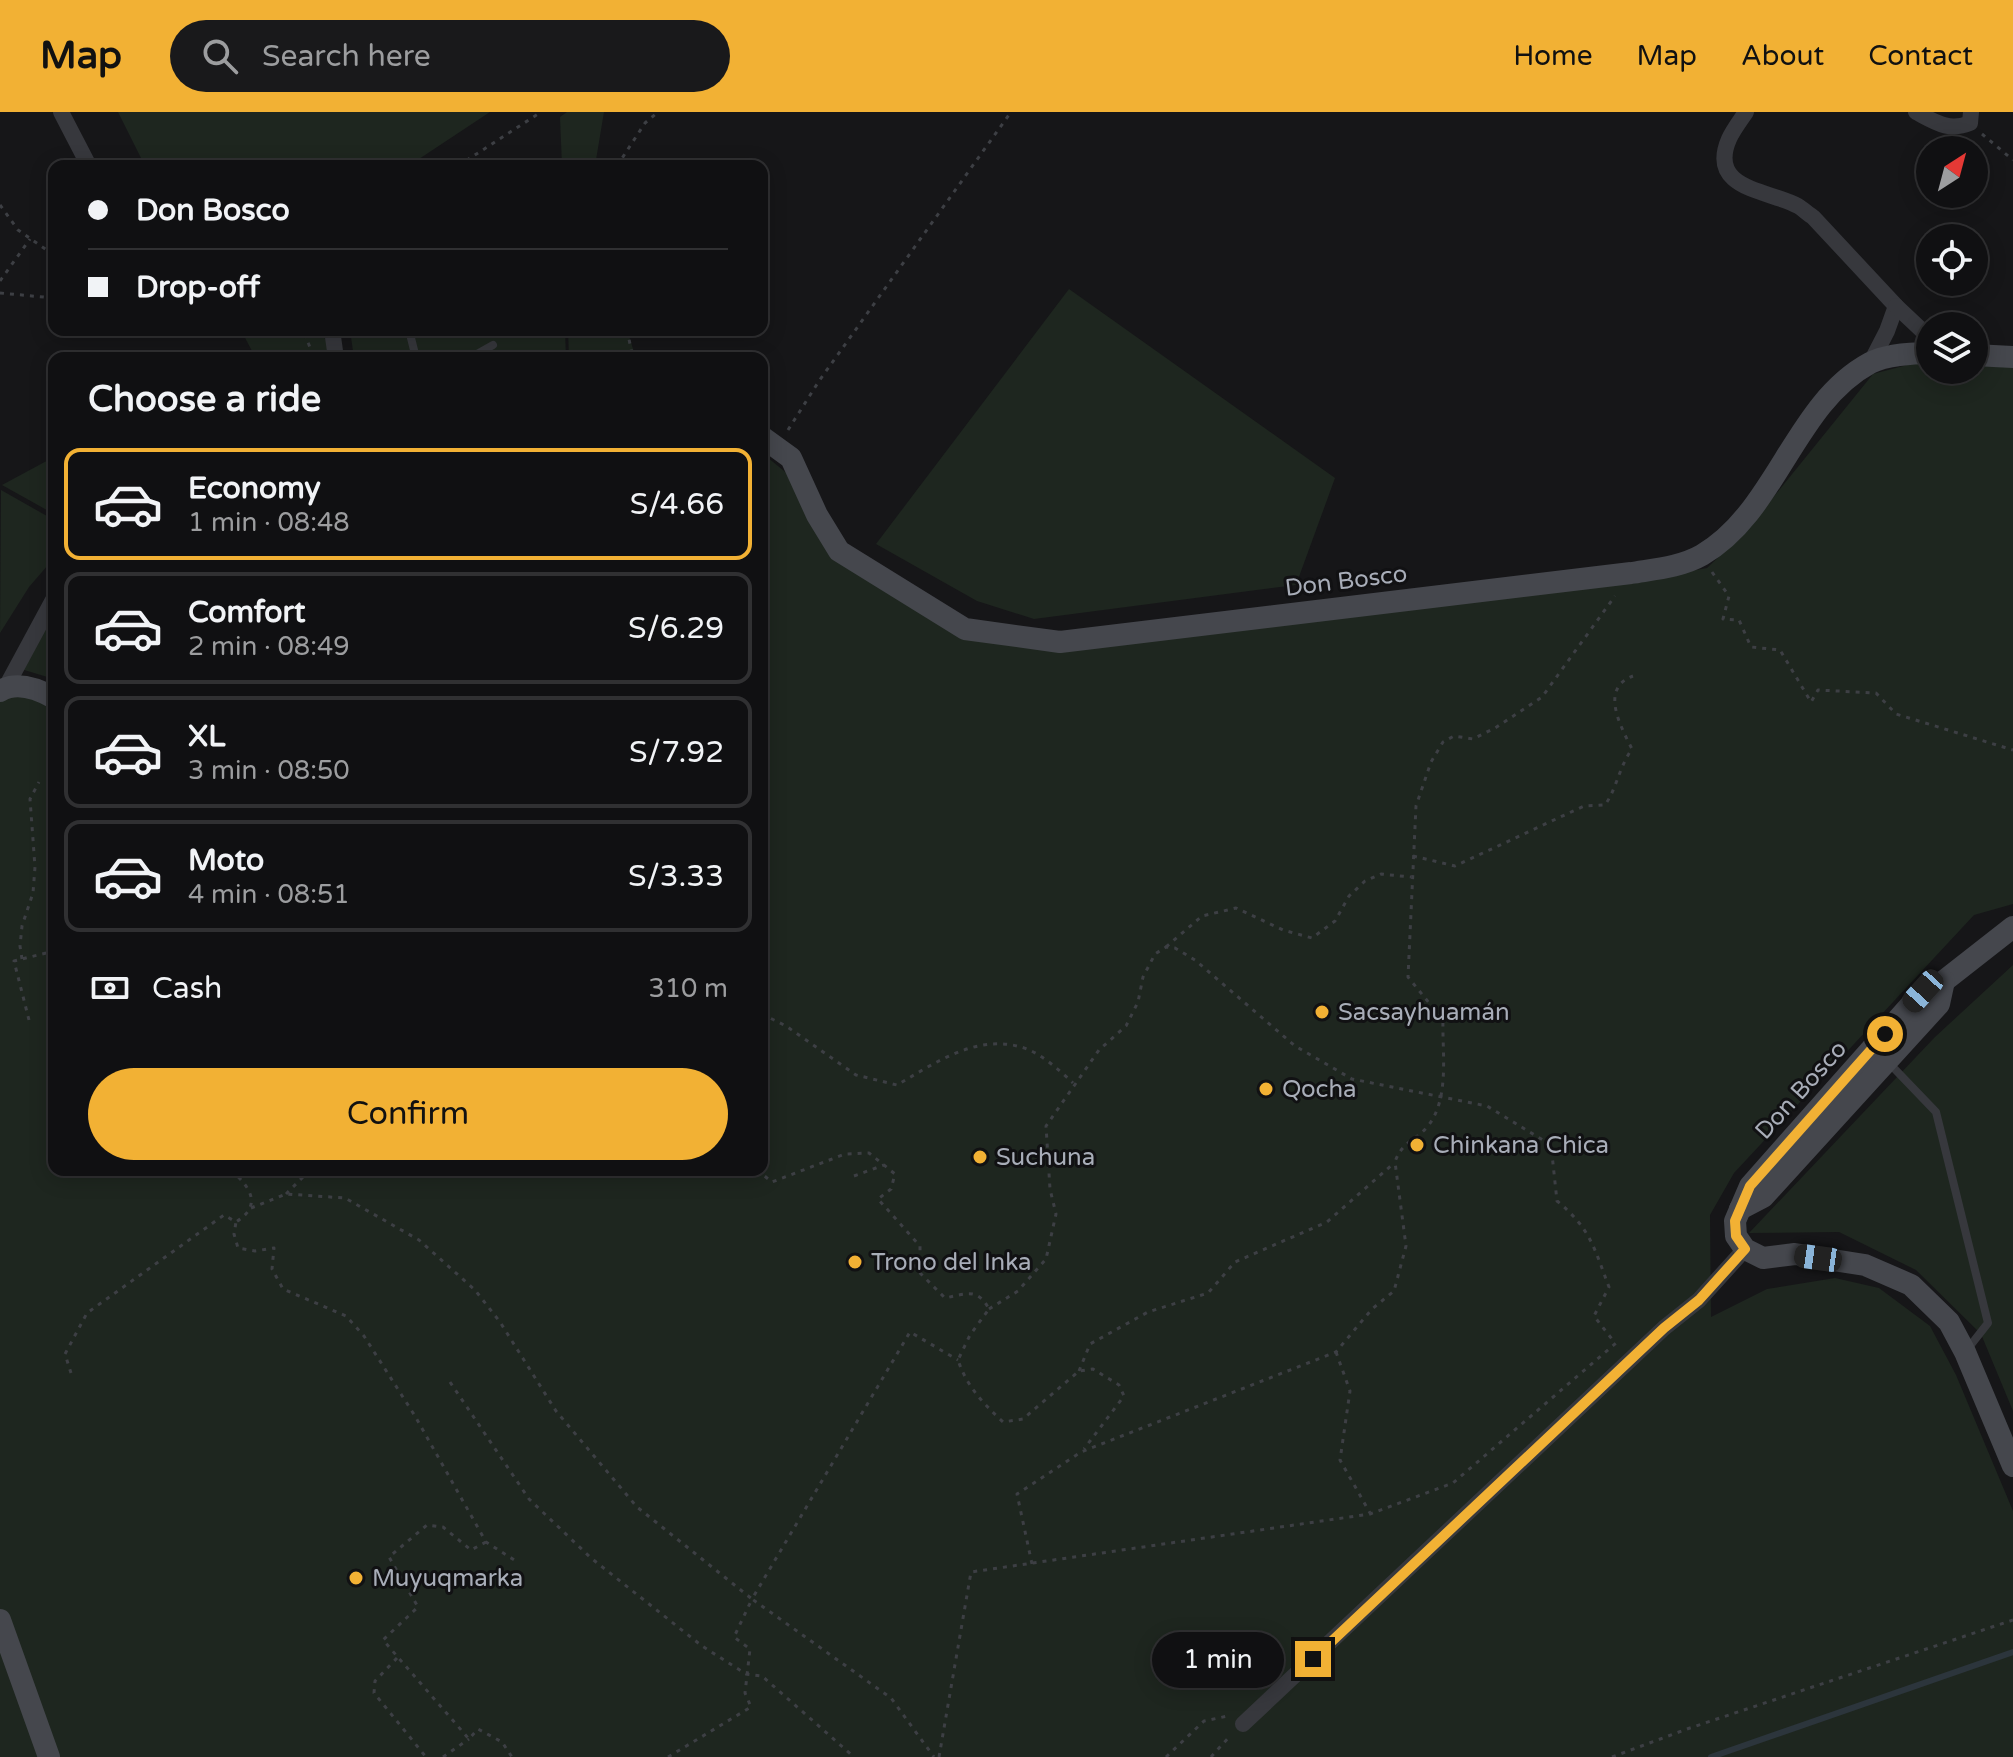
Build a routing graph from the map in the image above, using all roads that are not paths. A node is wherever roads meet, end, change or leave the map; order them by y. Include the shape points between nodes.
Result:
1 (61, 112) edge
2 (1746, 112) edge
3 (1916, 112) edge
4 (1970, 118) edge
5 (86, 160) edge
6 (1896, 306) junction
7 (1916, 325) edge
8 (493, 345) dead end
9 (481, 352) edge
10 (1916, 355) edge
11 (1988, 356) edge
12 (2013, 357) edge
13 (1871, 362) junction
14 (769, 442) edge
15 (48, 609) edge
16 (3, 689) edge
17 (48, 694) edge
18 (2013, 927) edge
19 (1944, 981) junction
20 (1887, 1061) junction
21 (1740, 1209) junction
22 (1745, 1249) junction
23 (1965, 1352) junction
24 (2013, 1466) edge
25 (0, 1620) edge
26 (1243, 1724) road end
27 (49, 1757) edge

1 - 5 street
2 - 6 street via 1724,159 1731,178 1813,217
3 - 4 street via 1958,129
6 - 7 street
6 - 13 street
8 - 9 lane
10 - 13 street, Don Bosco
11 - 12 street
13 - 14 street, Don Bosco via 1831,393 1725,539 1684,562 1631,573 1060,642 965,629 839,551 791,458
15 - 16 street
16 - 17 street via 37,688
18 - 19 street, Don Bosco
19 - 20 street, Don Bosco via 1939,1004
19 - 21 street, Don Bosco via 1923,991 1750,1186
20 - 21 street, Don Bosco via 1763,1197
20 - 23 lane via 1936,1112 1988,1323
21 - 22 street via 1736,1236
22 - 23 street via 1763,1258 1795,1254 1865,1265 1911,1285 1949,1322
22 - 26 street via 1699,1300
23 - 24 street
25 - 27 street

